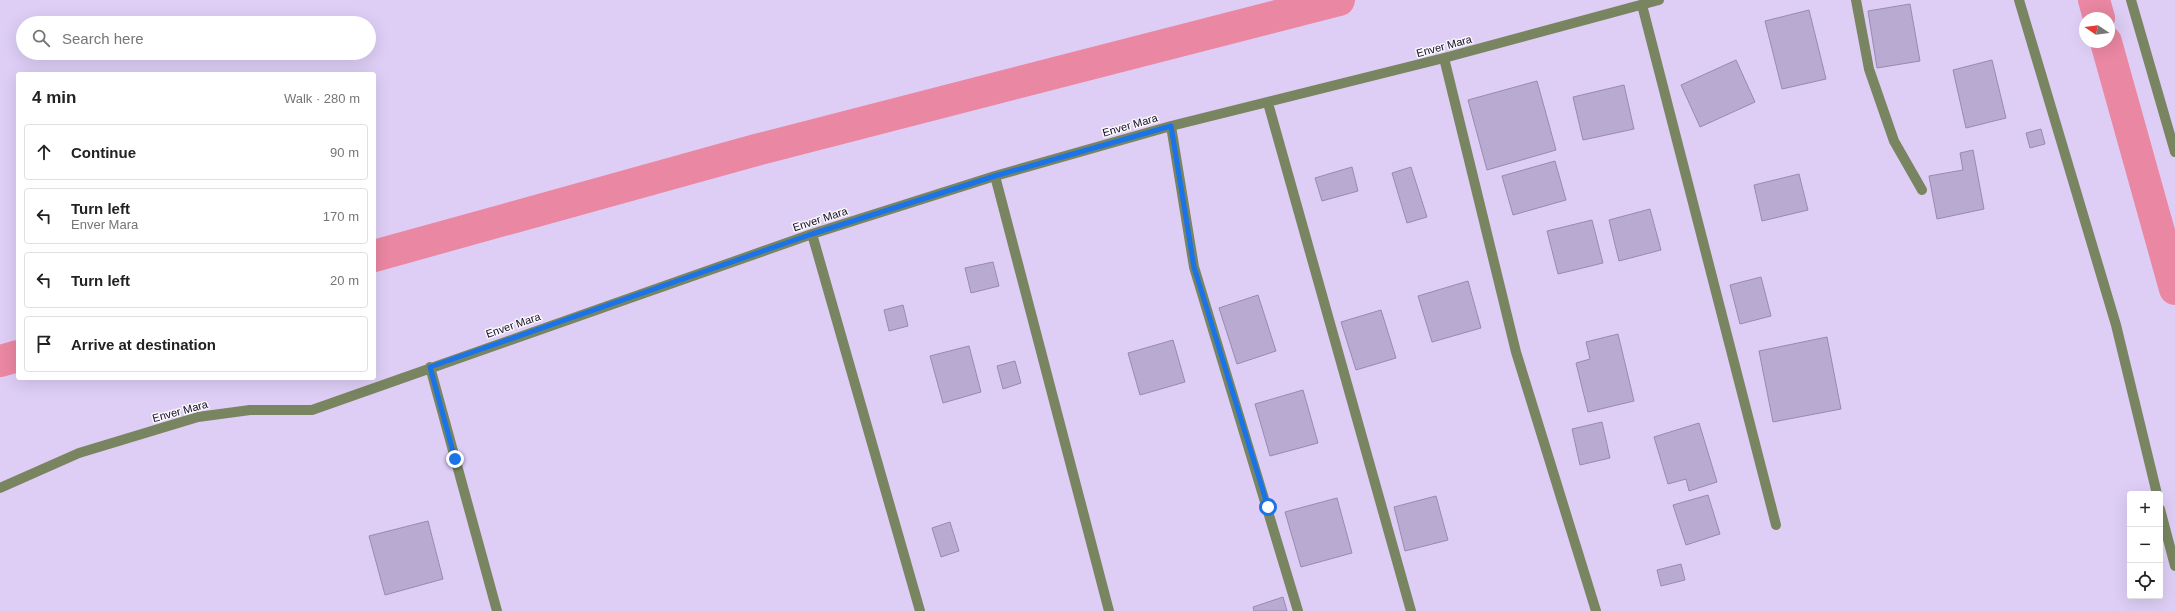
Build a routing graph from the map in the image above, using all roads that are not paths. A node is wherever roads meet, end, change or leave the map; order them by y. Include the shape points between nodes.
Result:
1 (1659, 0) edge
2 (1856, 0) edge
3 (2019, 0) edge
4 (2131, 0) edge
5 (1642, 6) junction
6 (1444, 58) junction
7 (1268, 103) junction
8 (1171, 126) junction
9 (2175, 152) edge
10 (995, 176) junction
11 (1922, 190) dead end
12 (812, 234) junction
13 (430, 367) junction
14 (0, 488) edge
15 (2156, 491) edge
16 (2163, 520) edge
17 (1776, 525) dead end
18 (2175, 566) edge
19 (497, 611) edge
20 (920, 611) edge
21 (1109, 611) edge
22 (1298, 611) edge
23 (1411, 611) edge
24 (1596, 611) edge

1 - 5 street, Enver Mara
2 - 11 street via 1869,68 1894,141
3 - 15 street via 2116,325
4 - 9 street
5 - 6 street, Enver Mara
5 - 17 street
6 - 7 street, Enver Mara
6 - 24 street via 1516,352
7 - 8 street, Enver Mara
7 - 23 street
8 - 10 street, Enver Mara
8 - 22 street via 1194,267
10 - 12 street, Enver Mara
10 - 21 street
12 - 13 street, Enver Mara
12 - 20 street
13 - 14 street, Enver Mara via 312,410 250,410 198,417 79,454
13 - 19 street
16 - 18 street

